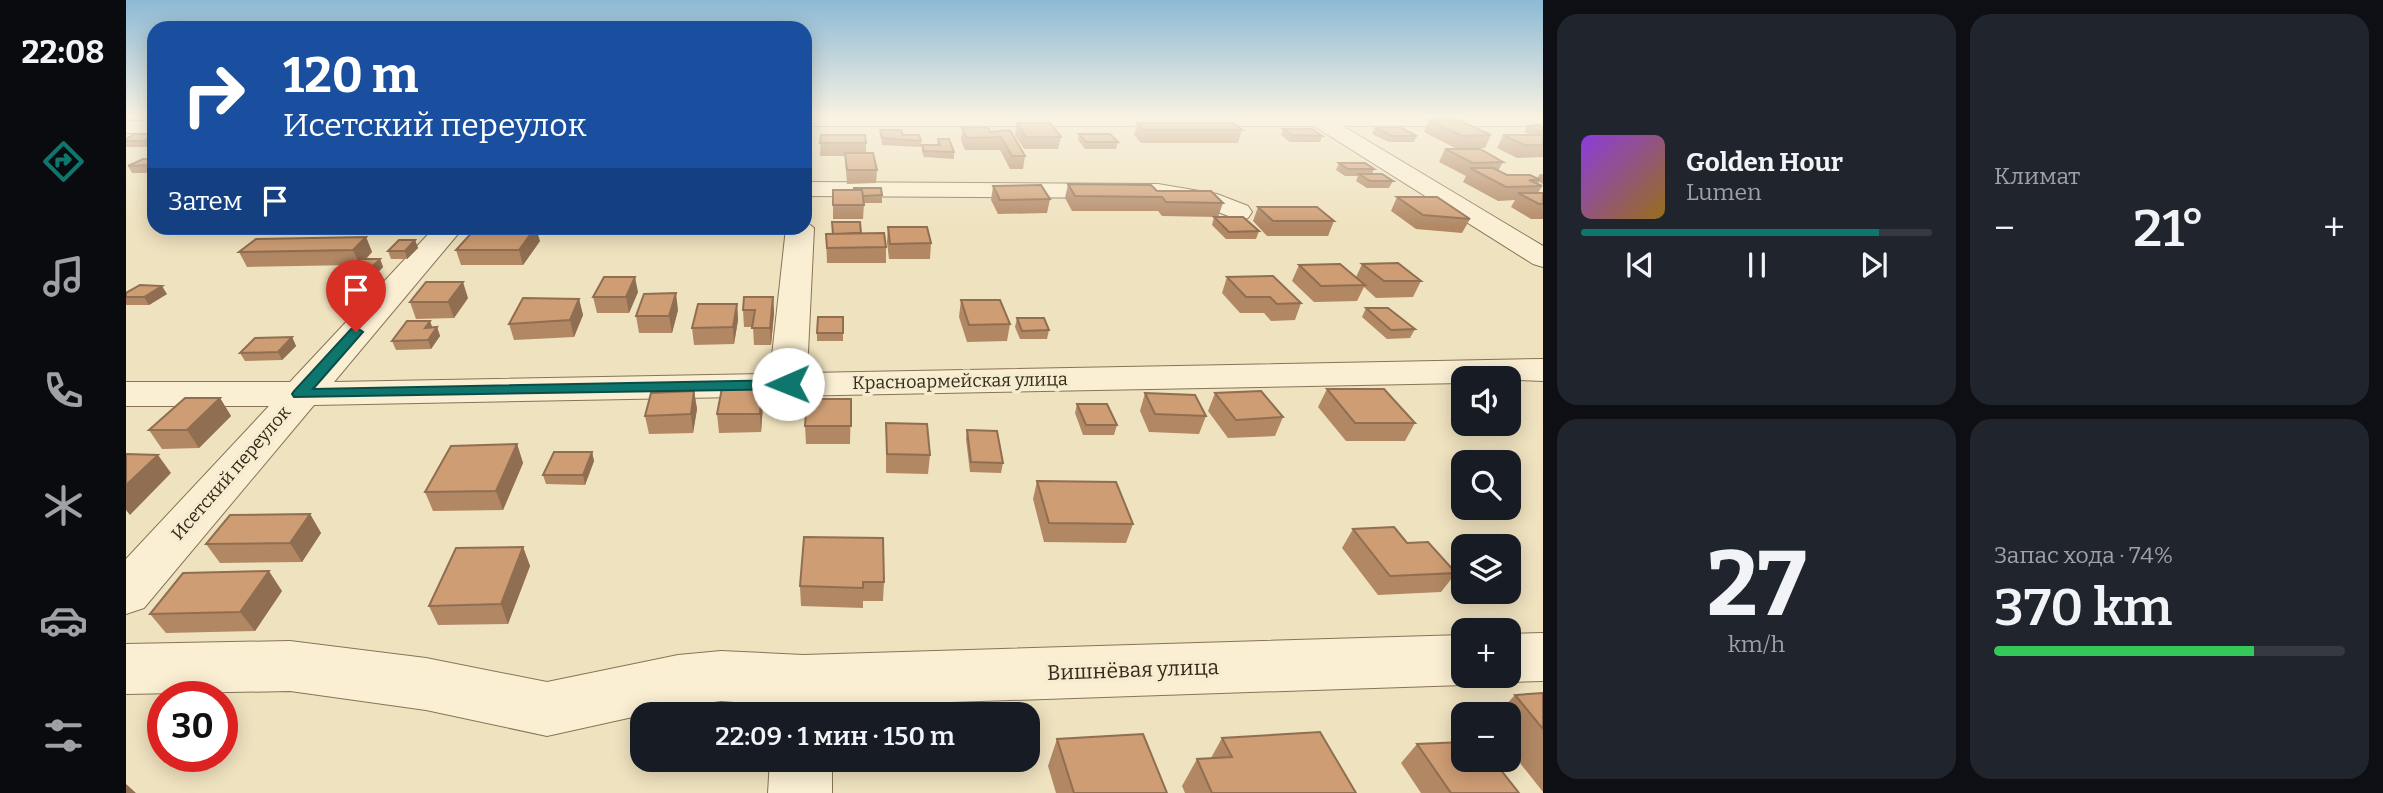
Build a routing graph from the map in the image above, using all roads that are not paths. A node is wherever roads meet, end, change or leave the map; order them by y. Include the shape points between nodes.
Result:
1 (1374, 154) edge
2 (812, 189) edge
3 (1239, 212) dead end
4 (443, 235) edge
5 (799, 235) edge
6 (1543, 258) edge
7 (1543, 370) edge
8 (788, 384) junction
9 (126, 394) edge
10 (300, 394) junction
11 (126, 593) edge
12 (1543, 657) edge
13 (1521, 658) edge
14 (1451, 661) edge
15 (126, 669) edge
16 (803, 697) edge
17 (801, 772) edge
18 (800, 793) edge

1 - 6 street
2 - 3 street via 1158,191 1208,199
4 - 10 street, Исетский переулок
5 - 8 street
7 - 8 street, Красноармейская улица
8 - 10 street, Красноармейская улица
9 - 10 street, Красноармейская улица
10 - 11 street, Исетский переулок
12 - 13 street
14 - 16 street, Вишнёвая улица
15 - 16 street, Вишнёвая улица via 290,666 426,684 547,709 710,678
17 - 18 street

